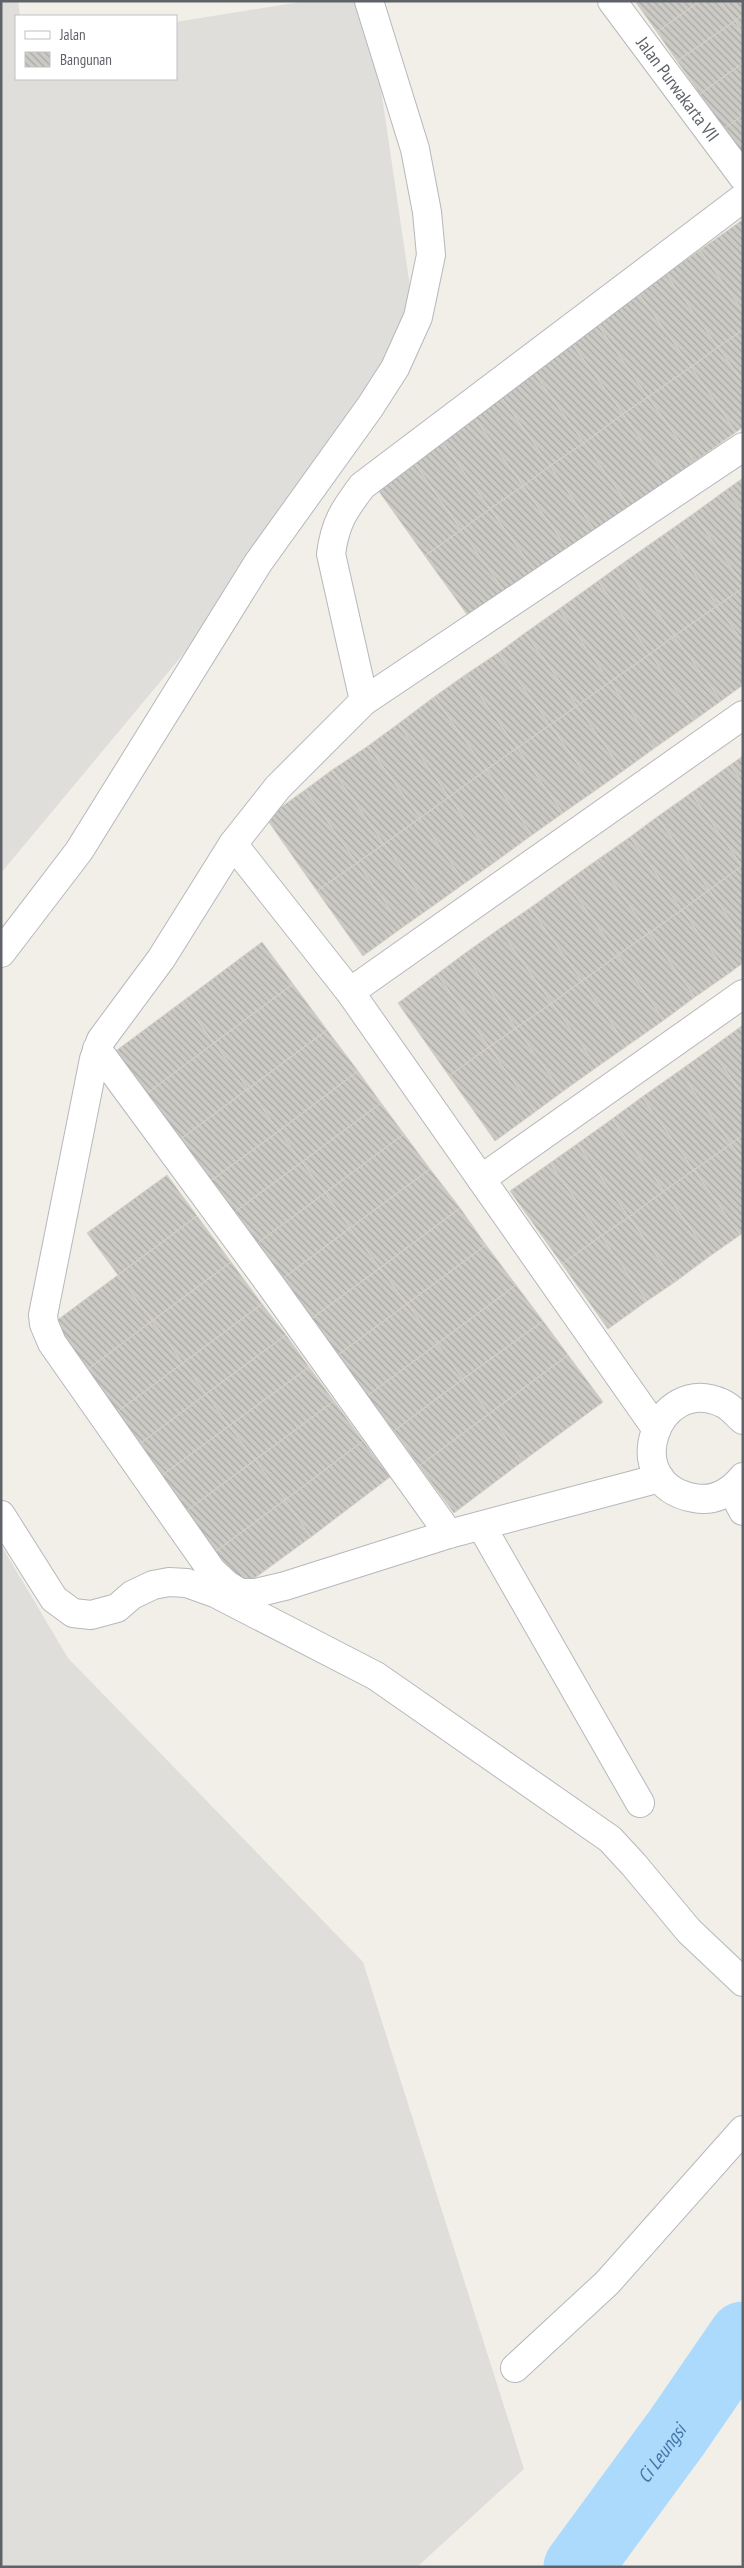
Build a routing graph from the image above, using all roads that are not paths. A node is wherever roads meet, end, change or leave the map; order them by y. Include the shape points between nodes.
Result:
1 (369, 1) edge
2 (612, 1) edge
3 (743, 177) edge
4 (743, 198) edge
5 (743, 447) edge
6 (364, 701) junction
7 (743, 715) edge
8 (234, 844) junction
9 (1, 953) edge
10 (350, 992) junction
11 (743, 994) edge
12 (97, 1050) junction
13 (481, 1179) junction
14 (743, 1420) edge
15 (655, 1427) junction
16 (660, 1478) junction
17 (739, 1493) edge
18 (1, 1514) edge
19 (482, 1527) junction
20 (450, 1534) junction
21 (640, 1803) dead end
22 (743, 1982) edge
23 (743, 2130) edge
24 (515, 2368) dead end

1 - 9 street via 416,149 427,212 431,255 418,316 395,368 370,407 258,563 79,851
2 - 3 street, Jalan Purwakarta VII
4 - 6 street via 362,486 340,516 331,554
5 - 6 street
6 - 8 street via 278,787
7 - 10 street
8 - 10 street
8 - 12 street via 161,959
10 - 13 street
11 - 13 street
12 - 20 street
12 - 20 street via 43,1315 44,1324 52,1343 212,1571 240,1593 256,1593
13 - 15 street
14 - 15 street via 723,1402 697,1398 673,1407
15 - 16 street via 651,1454
16 - 17 street via 680,1496 707,1501
16 - 19 street
18 - 22 street via 54,1599 73,1613 91,1615 117,1608 132,1595 153,1585 187,1583 214,1593 376,1676 610,1839 689,1931
19 - 20 street
19 - 21 street
23 - 24 street via 607,2283

